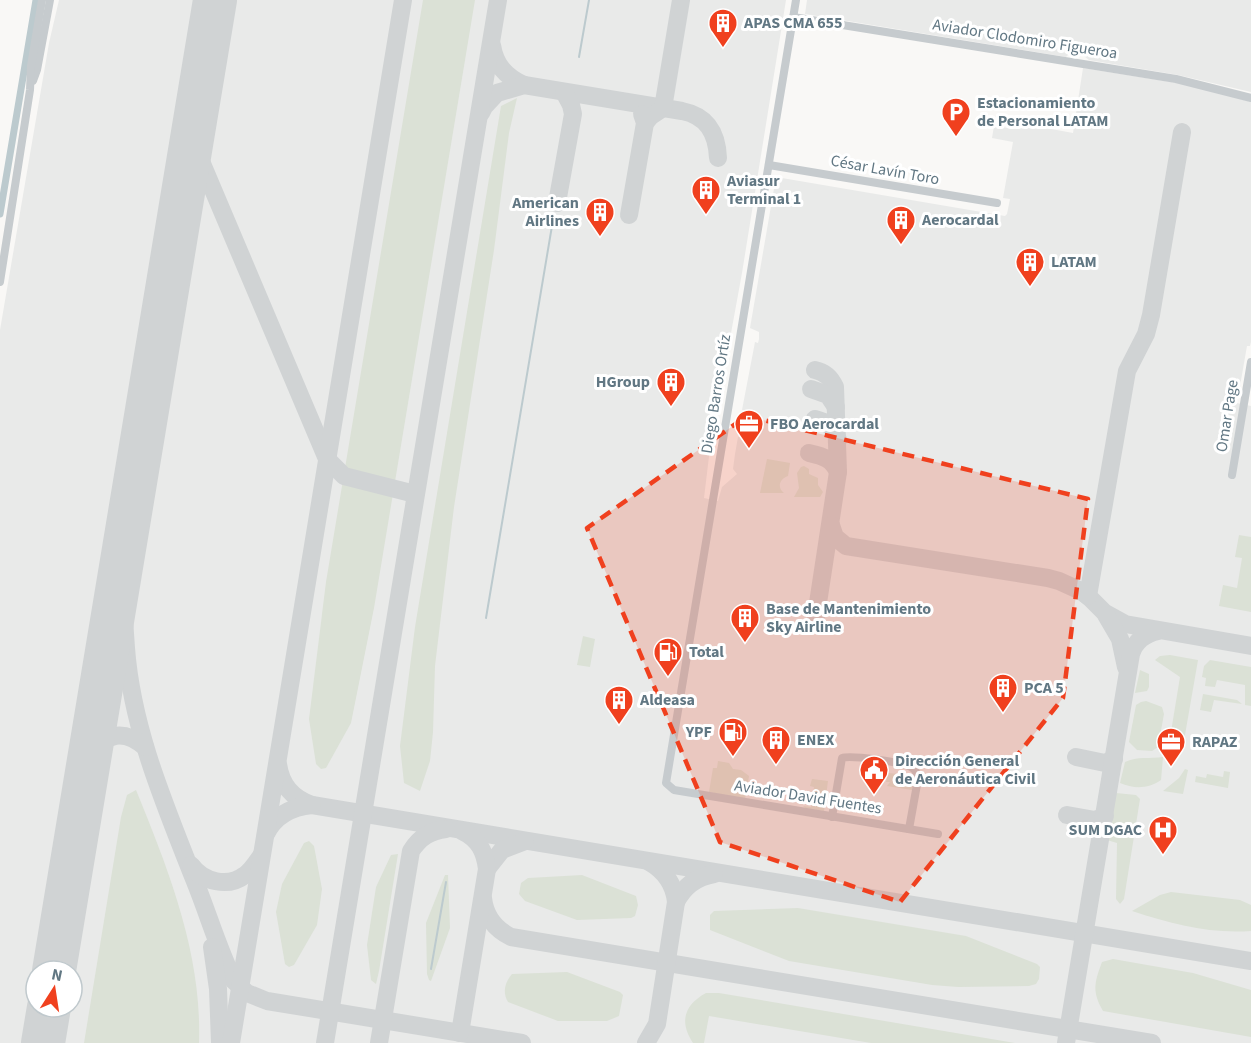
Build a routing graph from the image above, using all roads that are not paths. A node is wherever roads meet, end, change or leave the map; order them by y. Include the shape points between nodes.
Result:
1 (42, 0) edge
2 (50, 0) edge
3 (796, 0) edge
4 (793, 17) junction
5 (30, 90) junction
6 (1251, 98) edge
7 (769, 165) junction
8 (996, 203) dead end
9 (0, 282) edge
10 (1251, 362) edge
11 (1232, 475) dead end
12 (674, 790) joint
13 (832, 817) junction
14 (909, 829) junction
15 (938, 834) dead end

1 - 5 street
2 - 5 street
3 - 4 street, Diego Barros Ortíz
4 - 6 street, Aviador Clodomiro Figueroa via 1176,79
4 - 7 street, Diego Barros Ortíz
5 - 9 street
7 - 8 street, César Lavín Toro
7 - 12 street, Diego Barros Ortíz via 666,780
10 - 11 street, Omar Page
12 - 13 street, Aviador David Fuentes
13 - 14 street, Aviador David Fuentes
13 - 14 street via 842,758 909,765 918,779
14 - 15 street, Aviador David Fuentes

